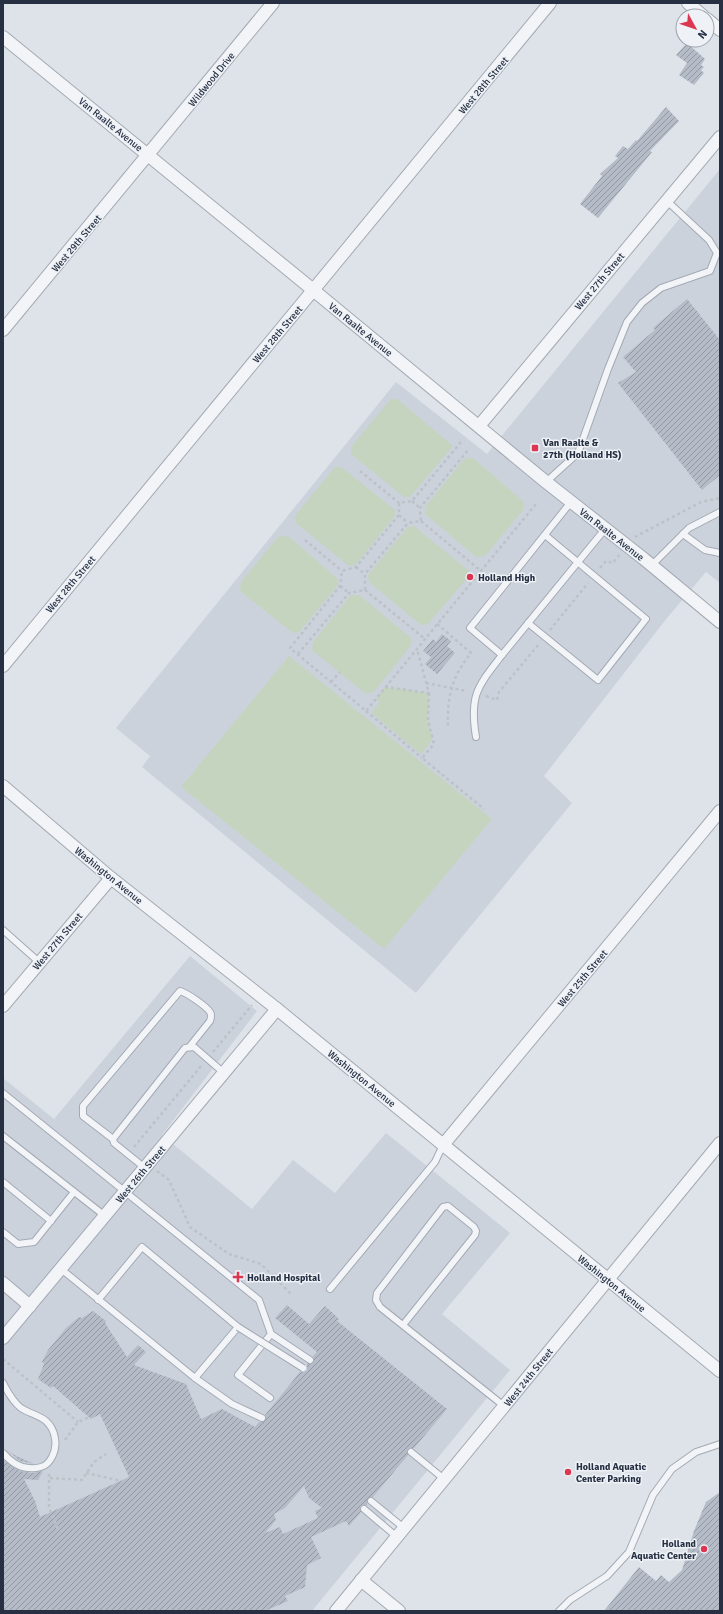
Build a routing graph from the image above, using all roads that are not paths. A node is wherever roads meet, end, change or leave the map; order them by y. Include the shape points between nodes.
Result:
1 (273, 3) edge
2 (550, 3) edge
3 (3, 37) edge
4 (720, 137) edge
5 (149, 155) junction
6 (667, 201) junction
7 (313, 290) junction
8 (3, 330) edge
9 (479, 426) junction
10 (546, 482) junction
11 (571, 502) junction
12 (720, 512) edge
13 (605, 529) junction
14 (682, 534) junction
15 (545, 535) junction
16 (720, 553) edge
17 (578, 562) junction
18 (652, 565) junction
19 (720, 622) edge
20 (528, 623) junction
21 (502, 655) junction
22 (3, 666) edge
23 (476, 737) dead end
24 (3, 786) edge
25 (720, 811) edge
26 (111, 878) junction
27 (3, 930) edge
28 (40, 962) junction
29 (3, 1006) edge
30 (278, 1009) junction
31 (190, 1046) junction
32 (224, 1073) junction
33 (3, 1093) edge
34 (3, 1136) edge
35 (113, 1139) junction
36 (720, 1143) edge
37 (443, 1145) junction
38 (147, 1166) junction
39 (3, 1182) edge
40 (74, 1192) junction
41 (125, 1192) junction
42 (105, 1216) junction
43 (51, 1221) junction
44 (3, 1232) edge
45 (61, 1269) junction
46 (608, 1279) junction
47 (3, 1283) edge
48 (330, 1289) dead end
49 (98, 1300) junction
50 (30, 1306) junction
51 (403, 1325) junction
52 (238, 1327) junction
53 (271, 1334) junction
54 (3, 1338) edge
55 (310, 1360) dead end
56 (303, 1368) dead end
57 (720, 1371) edge
58 (195, 1378) junction
59 (3, 1383) edge
60 (270, 1398) dead end
61 (504, 1406) junction
62 (262, 1418) dead end
63 (720, 1444) edge
64 (411, 1452) dead end
65 (3, 1453) edge
66 (444, 1479) junction
67 (371, 1501) dead end
68 (364, 1509) dead end
69 (400, 1533) junction
70 (361, 1580) junction
71 (336, 1611) edge
72 (399, 1611) edge
73 (559, 1611) edge

1 - 5 street, Wildwood Drive
2 - 7 street, West 28th Street
3 - 5 street, Van Raalte Avenue
4 - 6 street, West 27th Street
5 - 7 street, Van Raalte Avenue
5 - 8 street, West 29th Street
6 - 9 street, West 27th Street
6 - 10 lane via 709,240 717,253 710,271 661,288 642,303 627,322 578,453
7 - 9 street, Van Raalte Avenue
7 - 22 street, West 28th Street
9 - 10 street, Van Raalte Avenue
10 - 11 street, Van Raalte Avenue
11 - 13 street, Van Raalte Avenue
11 - 15 lane
12 - 14 lane
13 - 17 lane
13 - 18 street, Van Raalte Avenue
14 - 16 lane via 705,550
14 - 18 lane
15 - 17 lane
15 - 21 lane via 470,628
17 - 20 lane
17 - 20 lane via 646,619 598,680
18 - 19 street, Van Raalte Avenue
20 - 21 lane
21 - 23 lane via 475,693 473,708
24 - 26 street, Washington Avenue
25 - 37 street, West 25th Street
26 - 28 street, West 27th Street
26 - 30 street, Washington Avenue
27 - 28 lane
28 - 29 street, West 27th Street
30 - 32 street, West 26th Street
30 - 37 street, Washington Avenue
31 - 32 lane
31 - 35 lane via 185,1048
31 - 35 lane via 212,1017 210,1012 180,991 83,1106 83,1116
32 - 38 street, West 26th Street
33 - 41 lane
34 - 40 lane
35 - 38 lane via 114,1143
36 - 46 street, West 24th Street
37 - 46 street, Washington Avenue
37 - 48 lane via 435,1162
38 - 41 street, West 26th Street
39 - 43 lane
40 - 42 lane
40 - 43 lane
41 - 42 street, West 26th Street
41 - 53 lane via 259,1300
42 - 45 street, West 26th Street
43 - 44 lane via 34,1242 18,1244
45 - 49 lane
45 - 50 street, West 26th Street
46 - 57 street, Washington Avenue
46 - 61 street, West 24th Street
47 - 50 street
49 - 52 lane via 142,1247
49 - 58 lane
50 - 54 street, West 26th Street
51 - 51 lane via 380,1307 376,1300 377,1293 444,1207 448,1206 474,1227 475,1235
51 - 61 lane
52 - 56 lane, bridge
52 - 58 lane
53 - 55 lane
53 - 60 lane via 238,1375
58 - 62 lane via 232,1404
59 - 65 lane via 9,1396 21,1408 46,1421 56,1440 54,1455 41,1468 27,1468 12,1463
61 - 66 street, West 24th Street
63 - 73 lane via 696,1452 672,1469 653,1495 629,1552 606,1576 570,1600
64 - 66 lane
66 - 69 street, West 24th Street
67 - 69 lane
68 - 69 lane
69 - 70 street, West 24th Street
70 - 71 street, West 24th Street
70 - 72 street

